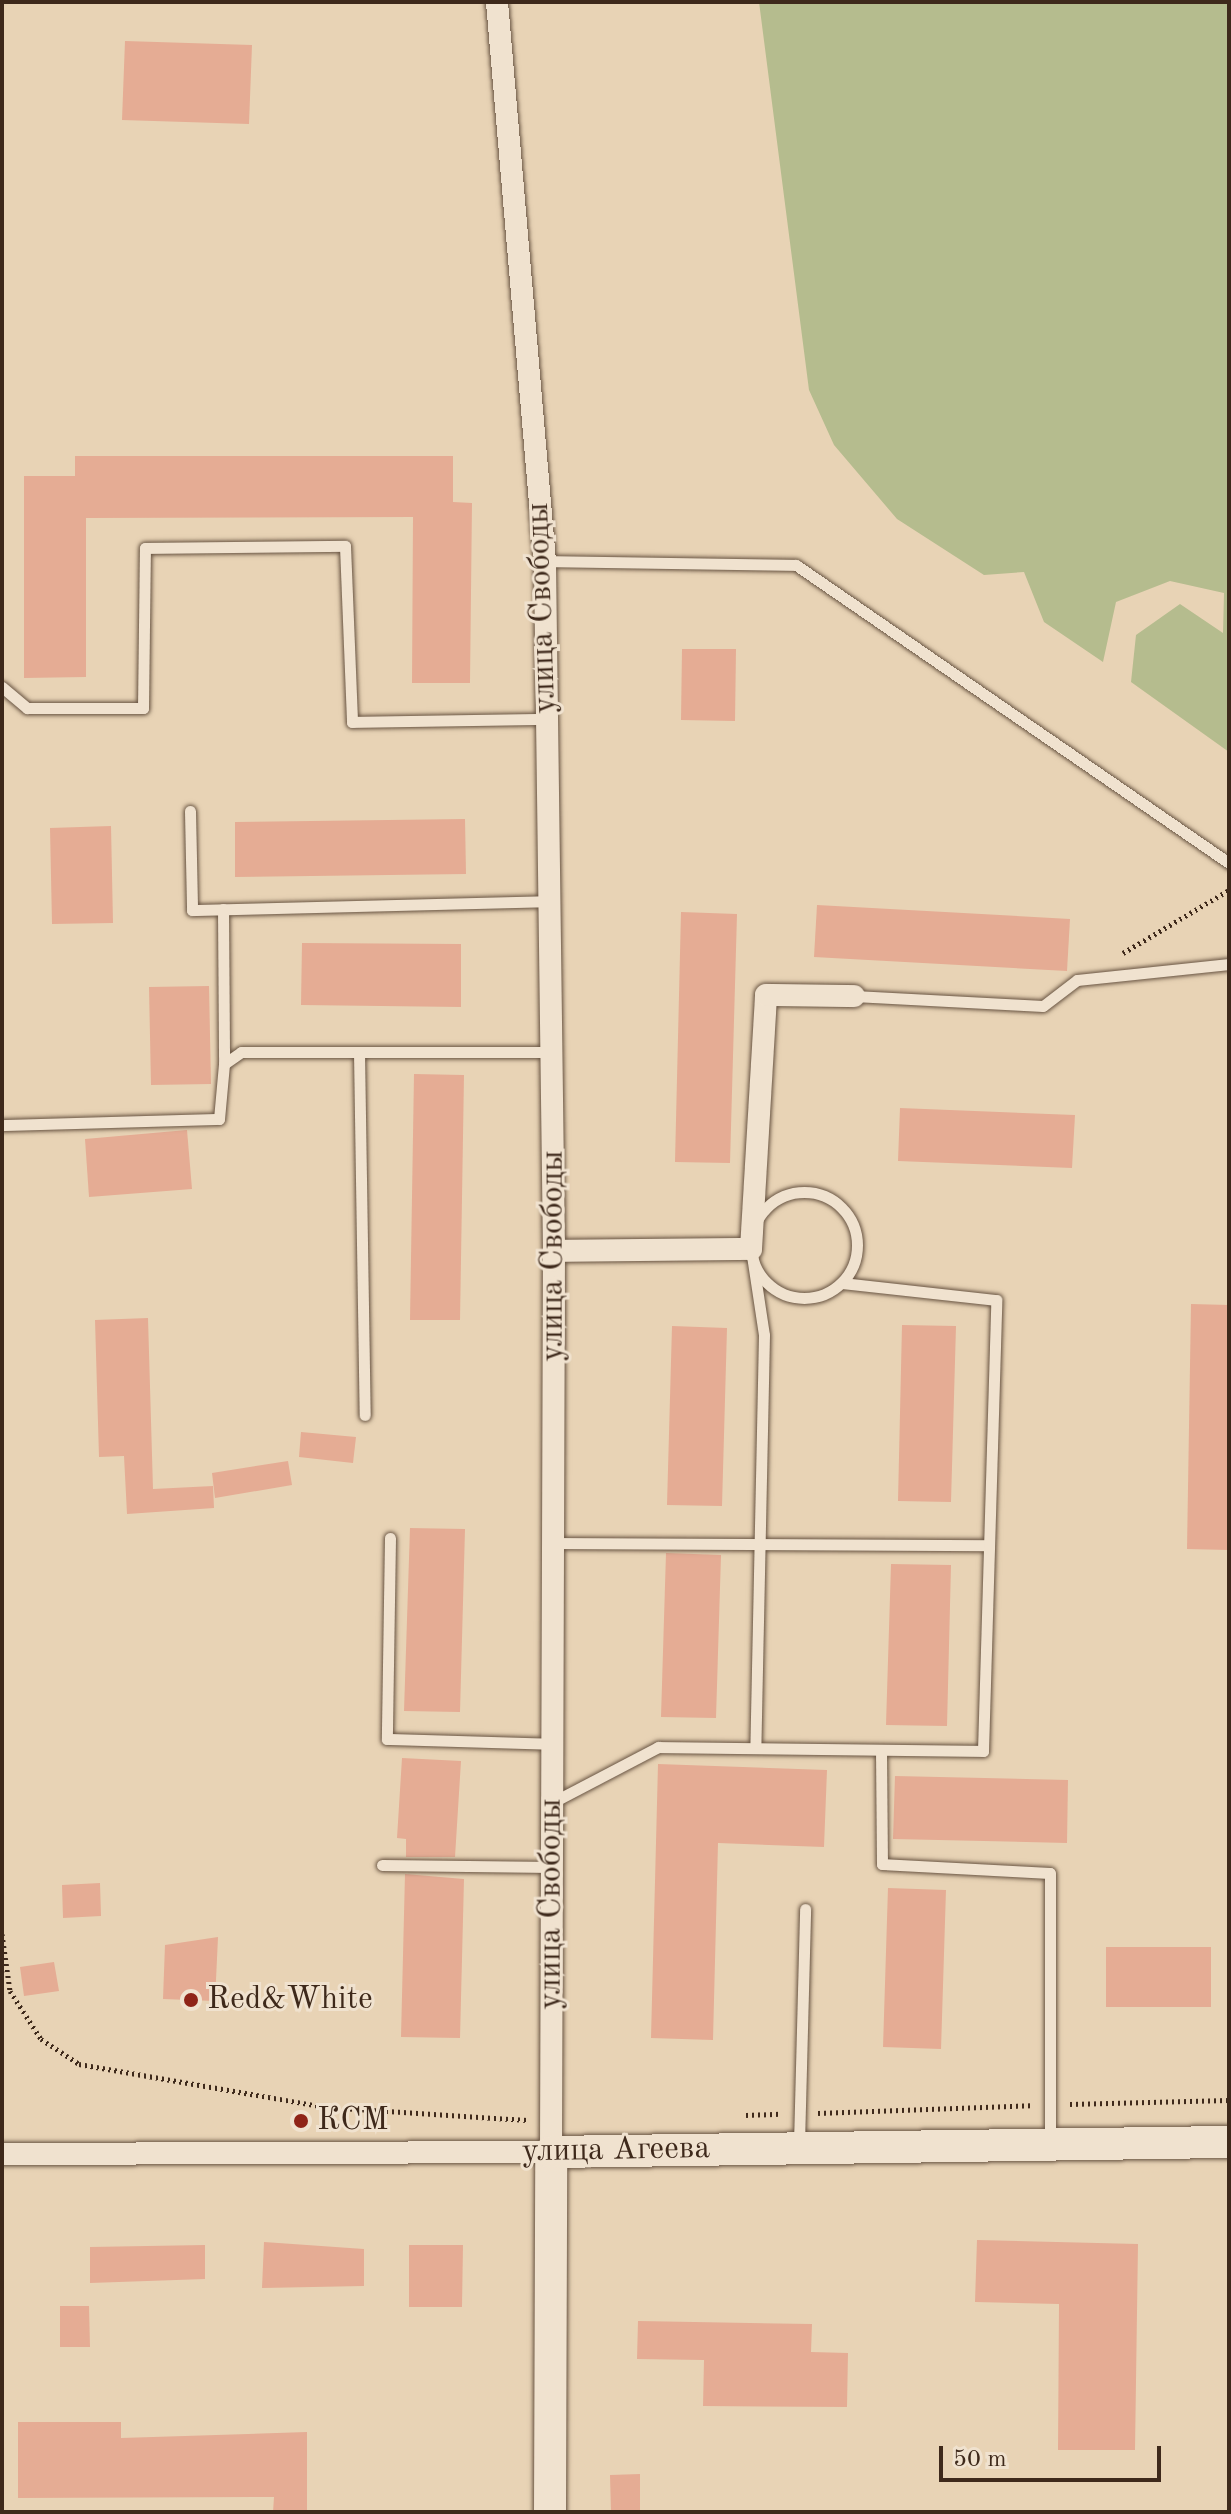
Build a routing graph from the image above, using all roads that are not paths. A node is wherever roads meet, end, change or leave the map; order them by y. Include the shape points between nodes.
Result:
1 (497, 2) edge
2 (545, 561) junction
3 (2, 687) edge
4 (547, 719) junction
5 (190, 811) dead end
6 (1229, 863) edge
7 (550, 901) junction
8 (223, 909) junction
9 (1229, 964) edge
10 (854, 996) joint
11 (359, 1052) junction
12 (552, 1052) junction
13 (224, 1064) junction
14 (2, 1125) edge
15 (751, 1249) junction
16 (554, 1251) junction
17 (843, 1283) junction
18 (365, 1415) dead end
19 (390, 1538) dead end
20 (554, 1543) junction
21 (759, 1544) junction
22 (989, 1545) junction
23 (553, 1744) junction
24 (755, 1748) junction
25 (881, 1750) junction
26 (553, 1802) junction
27 (382, 1865) dead end
28 (553, 1867) junction
29 (805, 1909) dead end
30 (1229, 2142) edge
31 (1050, 2145) junction
32 (799, 2149) junction
33 (551, 2152) junction
34 (2, 2154) edge
35 (550, 2512) edge

1 - 2 street, улица Свободы
2 - 4 street, улица Свободы
2 - 6 lane via 796,565
3 - 4 lane via 27,708 143,708 145,548 345,546 352,722
4 - 7 street, улица Свободы
5 - 8 lane via 192,910
7 - 8 lane
7 - 12 street, улица Свободы
8 - 13 lane
9 - 10 lane via 1077,980 1043,1006
10 - 15 street via 766,995
11 - 12 lane
11 - 13 lane via 241,1052
11 - 18 lane
12 - 16 street, улица Свободы
13 - 14 lane via 219,1119
15 - 16 street
15 - 17 lane via 764,1281 794,1298
15 - 17 lane via 753,1231 772,1202 806,1192 823,1195 839,1204 857,1234 858,1252
15 - 21 lane via 764,1335
16 - 20 street, улица Свободы
17 - 22 lane via 996,1300
19 - 23 lane via 387,1739
20 - 21 lane
20 - 23 street, улица Свободы
21 - 22 lane
21 - 24 lane
22 - 25 lane via 983,1751
23 - 26 street, улица Свободы
24 - 25 lane
24 - 26 lane via 658,1747
25 - 31 lane via 882,1864 1050,1873
26 - 28 street, улица Свободы
27 - 28 lane
28 - 33 street, улица Свободы
29 - 32 lane
30 - 31 street, улица Агеева
31 - 32 street, улица Агеева
32 - 33 street, улица Агеева
33 - 34 street, улица Агеева
33 - 35 street, улица Свободы

